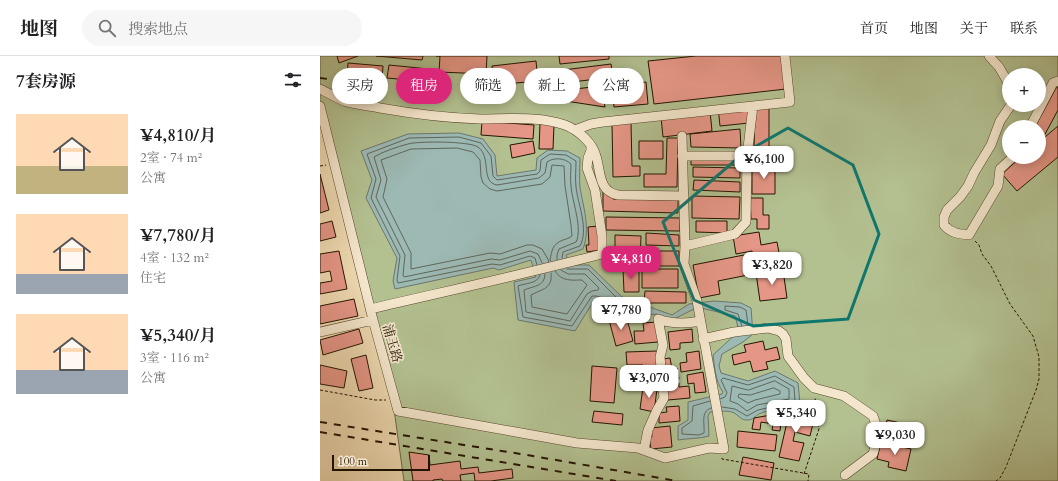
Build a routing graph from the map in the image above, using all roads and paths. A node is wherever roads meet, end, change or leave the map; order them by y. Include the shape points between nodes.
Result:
1 (785, 56) edge
2 (989, 56) edge
3 (1002, 72) edge
4 (1058, 81) edge
5 (320, 89) edge
6 (320, 106) edge
7 (753, 106) junction
8 (1007, 112) edge
9 (1034, 120) edge
10 (575, 130) junction
11 (682, 136) dead end
12 (592, 148) junction
13 (682, 156) junction
14 (747, 156) junction
15 (1005, 164) edge
16 (684, 196) junction
17 (969, 235) junction
18 (685, 246) junction
19 (370, 309) junction
20 (700, 317) junction
21 (373, 320) junction
22 (320, 332) edge
23 (703, 339) junction
24 (814, 388) junction
25 (320, 390) edge
26 (395, 399) junction
27 (722, 449) junction
28 (644, 450) junction
29 (804, 474) junction
30 (845, 475) dead end
31 (808, 481) edge
32 (996, 481) edge

1 - 7 street via 790,102
2 - 3 street
4 - 9 street via 1053,83
5 - 10 street via 347,102 427,116 539,120 554,122
6 - 19 street, 浦玉路
7 - 10 street via 603,122
7 - 14 street
8 - 17 street via 968,186 944,217 944,225 949,230
10 - 12 street
11 - 13 street
12 - 16 street via 601,179 611,194
12 - 19 street via 587,168 595,190 602,254
13 - 14 street
13 - 16 street
14 - 18 street via 746,222 735,234
15 - 17 street via 1000,169 998,186
16 - 18 street
17 - 32 path via 979,245 1010,304 1033,336 1040,357 1036,390 1006,467
18 - 20 street via 684,264
19 - 21 street, 浦玉路
20 - 23 street
20 - 28 street via 693,323 672,323 658,319 663,345 660,357 664,398 648,430
21 - 22 street
21 - 26 street, 浦玉路
23 - 24 street via 758,329 779,331 786,339 788,356
23 - 27 street
24 - 29 path via 819,429
24 - 30 street via 844,396 873,416 879,433 873,454
25 - 26 path via 375,400
26 - 28 street, 浦玉路 via 398,411 577,443
27 - 28 street via 709,448 666,458
27 - 29 path via 722,459
29 - 31 path via 808,474

